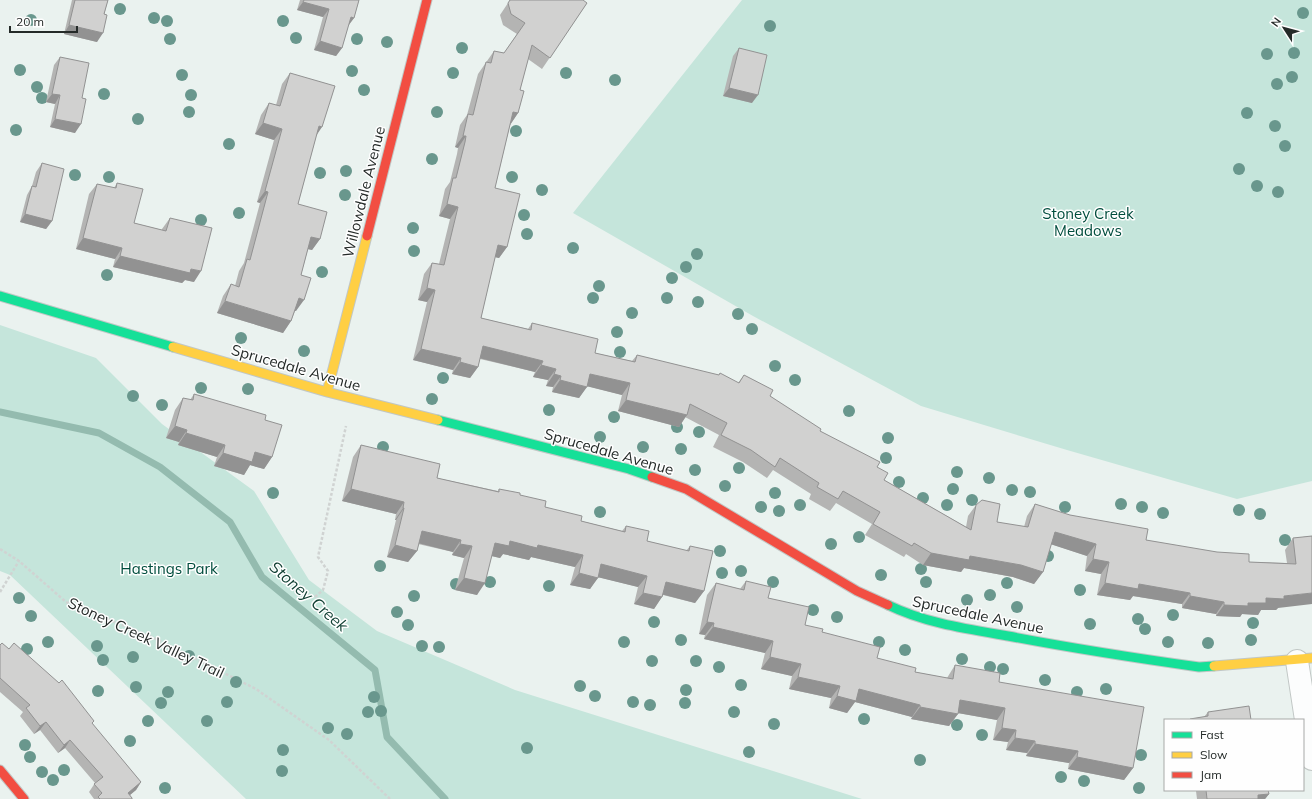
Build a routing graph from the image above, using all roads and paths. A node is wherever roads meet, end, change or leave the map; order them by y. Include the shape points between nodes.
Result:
1 (427, 0) edge
2 (0, 296) edge
3 (327, 392) junction
4 (346, 426) dead end
5 (0, 549) edge
6 (19, 561) junction
7 (0, 592) edge
8 (315, 597) dead end
9 (1304, 660) edge
10 (1312, 759) edge
11 (0, 770) edge
12 (24, 799) edge
13 (390, 799) edge

1 - 3 street, Willowdale Avenue
2 - 3 street, Sprucedale Avenue
3 - 9 street, Sprucedale Avenue via 629,469 686,490 857,591 902,612 944,624 1071,648 1199,666
4 - 8 path via 318,558 328,571 323,590
5 - 6 path, Stoney Creek Valley Trail
6 - 7 path
6 - 13 path, Stoney Creek Valley Trail via 66,602 154,638 256,689 329,740
9 - 10 street
11 - 12 street

